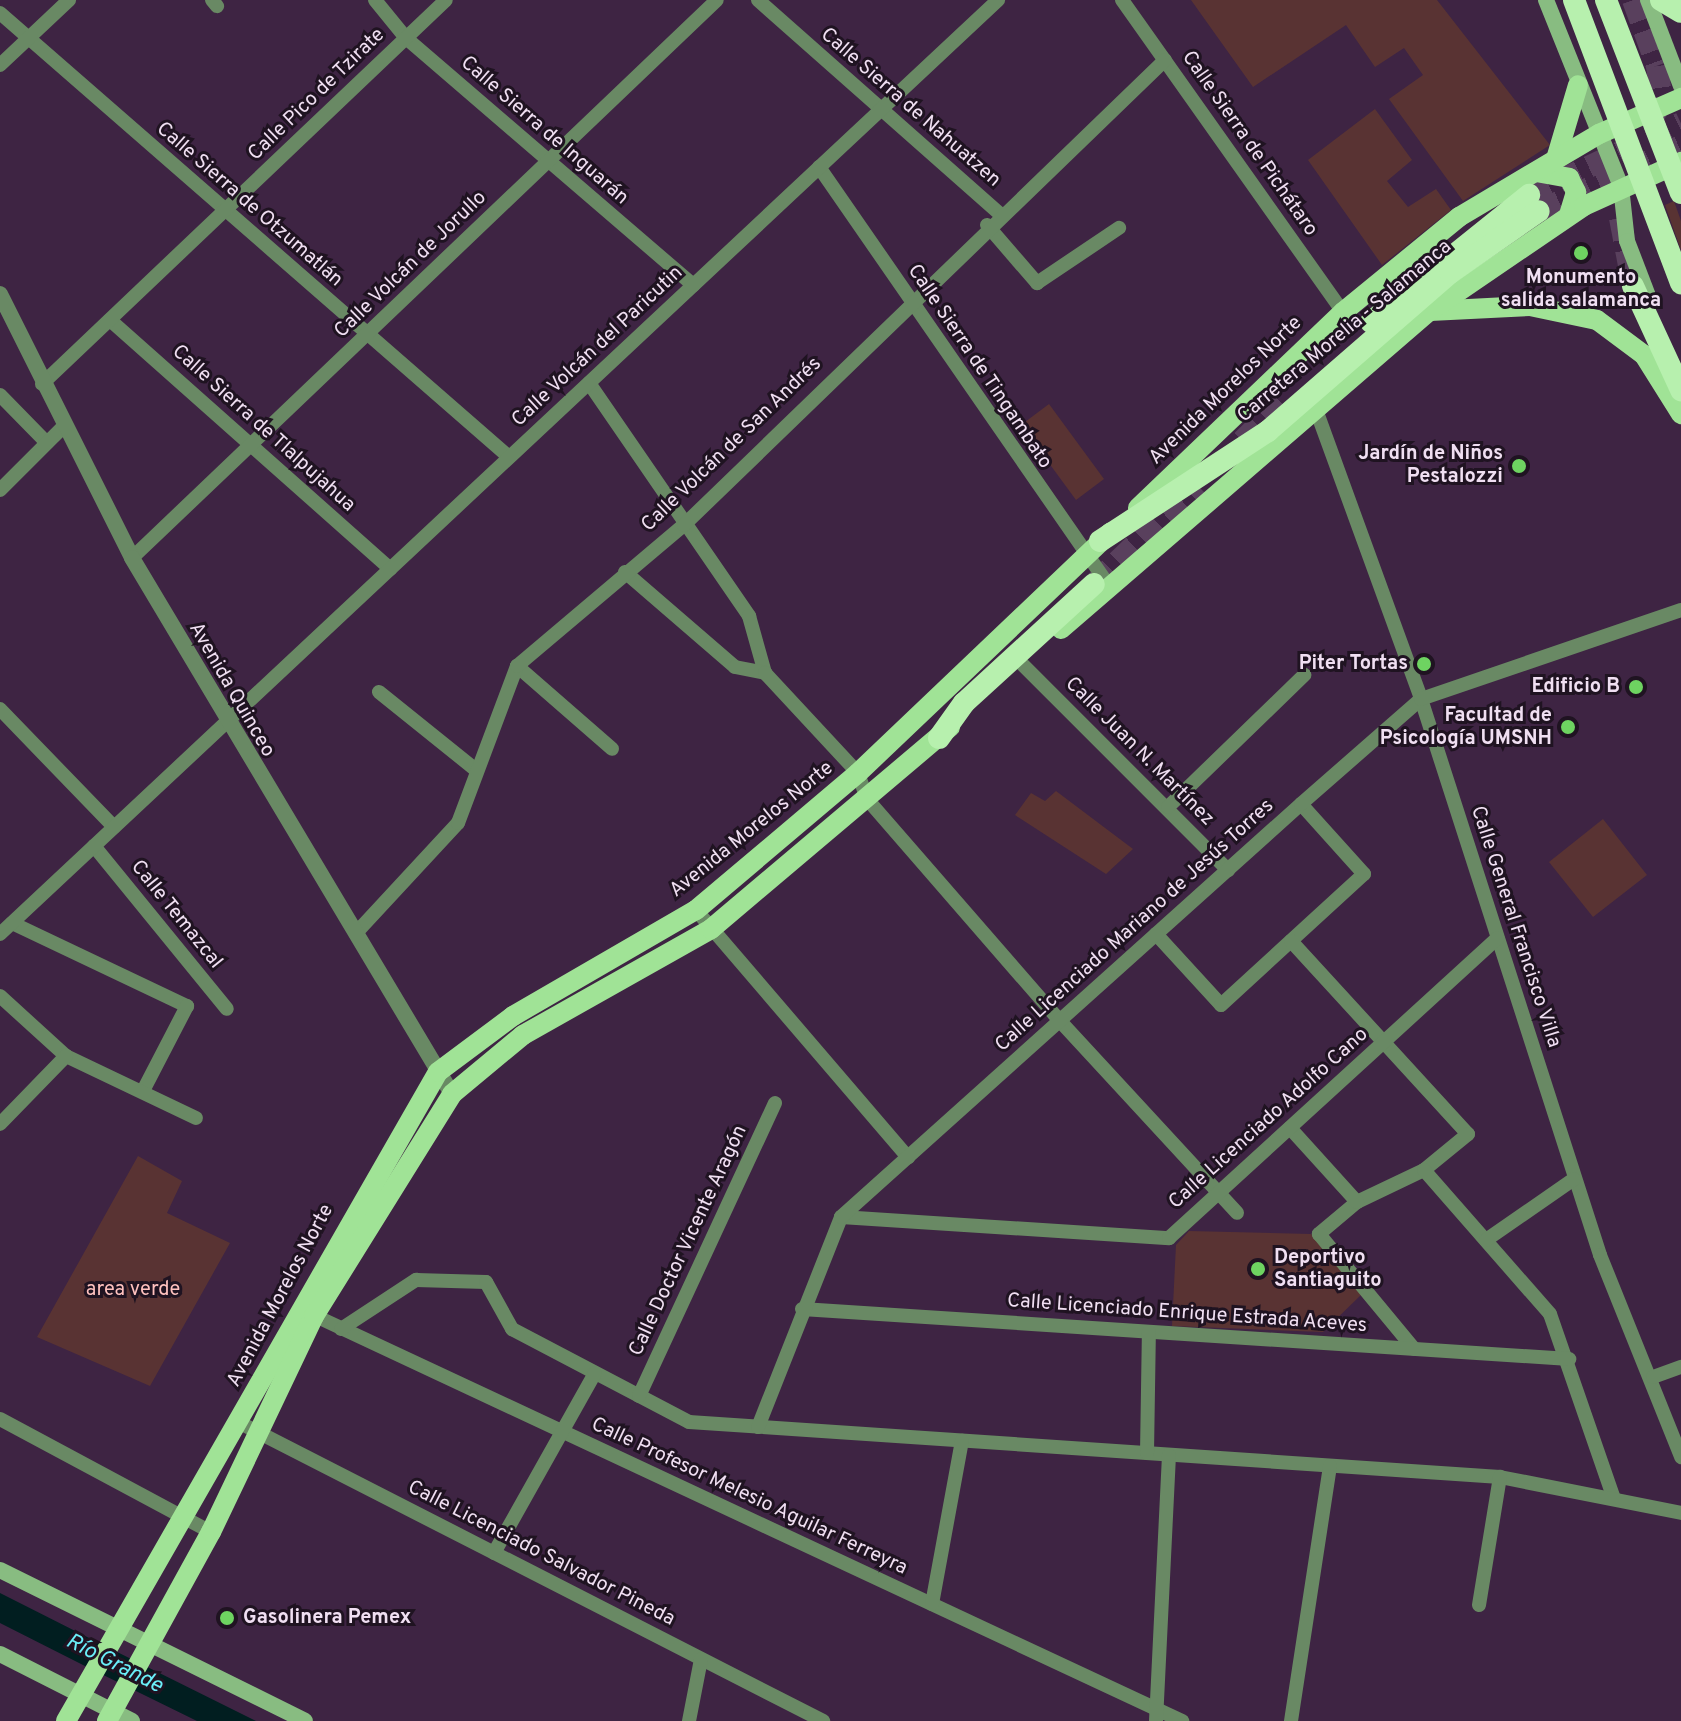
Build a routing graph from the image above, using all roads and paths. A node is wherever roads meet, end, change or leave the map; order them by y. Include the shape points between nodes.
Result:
1 (69, 0) edge
2 (375, 0) edge
3 (446, 0) edge
4 (717, 0) edge
5 (758, 0) edge
6 (1122, 0) edge
7 (1546, 0) edge
8 (1574, 0) edge
9 (1606, 0) edge
10 (1648, 0) edge
11 (1661, 0) edge
12 (988, 3) edge
13 (1681, 12) edge
14 (0, 13) edge
15 (29, 38) junction
16 (406, 38) junction
17 (1165, 60) junction
18 (0, 65) edge
19 (1578, 85) junction
20 (1681, 86) edge
21 (1681, 98) edge
22 (881, 109) junction
23 (1599, 134) junction
24 (1556, 159) junction
25 (549, 162) junction
26 (1681, 162) edge
27 (819, 167) junction
28 (1533, 172) junction
29 (1621, 187) junction
30 (1681, 193) edge
31 (225, 211) junction
32 (999, 213) junction
33 (1569, 215) junction
34 (987, 225) junction
35 (1119, 228) dead end
36 (1681, 283) edge
37 (693, 285) junction
38 (1633, 286) tunnel mouth
39 (0, 294) edge
40 (910, 300) junction
41 (1430, 311) junction
42 (1343, 312) junction
43 (110, 320) junction
44 (368, 334) junction
45 (1681, 381) edge
46 (589, 383) junction
47 (42, 384) junction
48 (1681, 390) edge
49 (0, 395) edge
50 (1287, 397) tunnel mouth
51 (1315, 407) junction
52 (1681, 414) edge
53 (61, 429) junction
54 (47, 443) junction
55 (250, 446) junction
56 (509, 457) junction
57 (0, 490) edge
58 (684, 525) junction
59 (1100, 541) junction
60 (1082, 556) junction
61 (132, 558) junction
62 (390, 569) junction
63 (625, 572) junction
64 (1102, 585) junction
65 (1681, 610) edge
66 (1021, 663) junction
67 (517, 666) junction
68 (765, 673) junction
69 (1304, 675) dead end
70 (379, 692) dead end
71 (1421, 699) junction
72 (0, 709) edge
73 (225, 723) junction
74 (939, 738) junction
75 (612, 749) dead end
76 (476, 770) junction
77 (858, 773) junction
78 (867, 799) junction
79 (1301, 804) junction
80 (1168, 807) junction
81 (114, 827) junction
82 (94, 846) junction
83 (1228, 870) junction
84 (696, 910) junction
85 (12, 923) junction
86 (711, 929) junction
87 (356, 933) junction
88 (0, 934) edge
89 (1156, 934) junction
90 (1497, 938) junction
91 (1291, 941) junction
92 (0, 996) edge
93 (227, 1009) dead end
94 (1060, 1021) junction
95 (1384, 1042) junction
96 (66, 1056) junction
97 (438, 1072) junction
98 (143, 1091) junction
99 (452, 1094) junction
100 (775, 1103) dead end
101 (196, 1118) dead end
102 (0, 1124) edge
103 (1290, 1128) junction
104 (908, 1157) junction
105 (1424, 1170) junction
106 (1574, 1179) junction
107 (1217, 1194) junction
108 (1357, 1202) junction
109 (1237, 1213) dead end
110 (841, 1217) junction
111 (1486, 1240) junction
112 (802, 1309) junction
113 (307, 1313) junction
114 (341, 1329) junction
115 (1149, 1332) junction
116 (1414, 1349) junction
117 (1569, 1359) junction
118 (1681, 1367) edge
119 (595, 1373) junction
120 (1653, 1377) junction
121 (639, 1396) junction
122 (0, 1419) edge
123 (247, 1426) junction
124 (758, 1427) junction
125 (562, 1432) junction
126 (962, 1441) junction
127 (1147, 1453) junction
128 (1169, 1455) junction
129 (1681, 1457) edge
130 (1330, 1466) junction
131 (1500, 1477) junction
132 (1613, 1496) junction
133 (1681, 1513) edge
134 (185, 1518) junction
135 (211, 1532) junction
136 (494, 1553) junction
137 (0, 1570) edge
138 (932, 1604) junction
139 (1479, 1605) dead end
140 (114, 1638) junction
141 (146, 1653) junction
142 (0, 1654) edge
143 (701, 1659) junction
144 (81, 1694) junction
145 (1156, 1715) edge
146 (110, 1716) edge
147 (66, 1721) edge
148 (132, 1721) edge
149 (305, 1721) edge
150 (689, 1721) edge
151 (823, 1721) edge
152 (1182, 1721) edge
153 (1291, 1721) edge

1 - 15 street
2 - 16 street, Calle Sierra de Inguarán
3 - 16 street, Calle Pico de Tzirate
4 - 25 street, Calle Volcán de Jorullo
5 - 22 street, Calle Sierra de Nahuatzen
6 - 17 street, Calle Sierra de Pichátaro
7 - 19 main road
8 - 36 highway
9 - 30 highway
10 - 20 main road
11 - 13 highway
12 - 22 street, Calle Volcán del Paricutin
14 - 15 street, Calle Sierra de Otzumatlán
15 - 18 street
15 - 31 street, Calle Sierra de Otzumatlán
16 - 25 street, Calle Sierra de Inguarán
16 - 31 street, Calle Pico de Tzirate
17 - 32 street, Calle Volcán de San Andrés
17 - 42 street, Calle Sierra de Pichátaro
19 - 23 main road
19 - 24 main road
21 - 23 main road, Avenida Morelos Norte
22 - 27 street, Calle Volcán del Paricutin
22 - 32 street, Calle Sierra de Nahuatzen
23 - 24 main road, Avenida Morelos Norte
23 - 29 main road
24 - 28 main road, Avenida Morelos Norte
25 - 37 street, Calle Sierra de Inguarán
25 - 44 street, Calle Volcán de Jorullo
26 - 29 main road, Avenida Morelos Norte
27 - 37 street, Calle Volcán del Paricutin
27 - 40 street, Calle Sierra de Tingambato
28 - 33 main road via 1569,178 1576,192
28 - 42 main road, Avenida Morelos Norte via 1459,217
29 - 33 main road, Avenida Morelos Norte
29 - 45 main road via 1627,241
31 - 43 street, Calle Pico de Tzirate
31 - 44 street, Calle Sierra de Otzumatlán
32 - 34 street, Calle Volcán de San Andrés
33 - 41 main road, Avenida Morelos Norte
34 - 35 street via 1037,283
34 - 40 street, Calle Volcán de San Andrés
37 - 46 street, Calle Volcán del Paricutin
38 - 48 highway
39 - 47 street, Avenida Quinceo
40 - 58 street, Calle Volcán de San Andrés
40 - 60 street, Calle Sierra de Tingambato
41 - 51 main road, Avenida Morelos Norte
41 - 52 main road via 1530,306 1597,320 1644,355
42 - 59 main road, Avenida Morelos Norte
43 - 47 street, Calle Pico de Tzirate
43 - 55 street, Calle Sierra de Tlalpujahua
44 - 55 street, Calle Volcán de Jorullo
44 - 56 street, Calle Sierra de Otzumatlán
46 - 56 street, Calle Volcán del Paricutin
46 - 58 street
47 - 53 street, Avenida Quinceo
49 - 54 street
50 - 59 highway, Carretera Morelia - Salamanca via 1442,258 1534,203 1268,431
51 - 64 main road, Avenida Morelos Norte
51 - 71 street, Calle General Francisco Villa
53 - 54 street
53 - 61 street, Avenida Quinceo
54 - 57 street
55 - 61 street, Calle Volcán de Jorullo
55 - 62 street, Calle Sierra de Tlalpujahua
56 - 62 street, Calle Volcán del Paricutin
58 - 63 street, Calle Volcán de San Andrés
58 - 68 street via 749,616
59 - 60 main road, Avenida Morelos Norte
60 - 64 street, Calle Sierra de Tingambato
60 - 77 main road, Avenida Morelos Norte
61 - 73 street, Avenida Quinceo
62 - 73 street, Calle Volcán del Paricutin
63 - 67 street, Calle Volcán de San Andrés
63 - 68 street via 735,667
64 - 66 main road, Avenida Morelos Norte
64 - 74 highway via 964,703
65 - 71 street, Calle Licenciado Mariano de Jesús Torres
66 - 74 main road, Avenida Morelos Norte
66 - 80 street, Calle Juan N. Martínez
67 - 75 street
67 - 76 street, Calle Volcán de San Andrés
68 - 77 street
69 - 80 street
70 - 76 street
71 - 79 street, Calle Licenciado Mariano de Jesús Torres
71 - 90 street, Calle General Francisco Villa
72 - 81 street
73 - 81 street, Calle Volcán del Paricutin
73 - 87 street, Avenida Quinceo
74 - 78 main road, Avenida Morelos Norte
76 - 87 street, Calle Volcán de San Andrés via 458,823
77 - 78 street
77 - 84 main road, Avenida Morelos Norte
78 - 86 main road, Avenida Morelos Norte
78 - 94 street
79 - 83 street, Calle Licenciado Mariano de Jesús Torres
79 - 91 street via 1364,874
80 - 83 street, Calle Juan N. Martínez
81 - 82 street, Calle Volcán del Paricutin
82 - 85 street, Calle Volcán del Paricutin
82 - 93 street, Calle Temazcal
83 - 89 street, Calle Licenciado Mariano de Jesús Torres
84 - 86 street
84 - 97 main road, Avenida Morelos Norte via 472,1042
85 - 88 street, Calle Volcán del Paricutin
85 - 98 street via 187,1006
86 - 99 main road, Avenida Morelos Norte via 523,1035
86 - 104 street
87 - 97 street, Avenida Quinceo
89 - 91 street via 1221,1005
89 - 94 street, Calle Licenciado Mariano de Jesús Torres
90 - 95 street, Calle Licenciado Adolfo Cano
90 - 106 street, Calle General Francisco Villa
91 - 95 street
92 - 96 street
94 - 104 street, Calle Licenciado Mariano de Jesús Torres
94 - 107 street
95 - 103 street, Calle Licenciado Adolfo Cano
95 - 105 street via 1468,1134
96 - 98 street
96 - 102 street
97 - 99 street, Avenida Quinceo
97 - 113 main road, Avenida Morelos Norte
98 - 101 street
99 - 113 main road, Avenida Morelos Norte
100 - 121 street, Calle Doctor Vicente Aragón
103 - 107 street, Calle Licenciado Adolfo Cano
103 - 108 street
104 - 110 street, Calle Licenciado Mariano de Jesús Torres
105 - 108 street
105 - 111 street
106 - 111 street
106 - 120 street, Calle General Francisco Villa
107 - 109 street
107 - 110 street, Calle Licenciado Adolfo Cano via 1169,1238
108 - 116 street via 1319,1234
110 - 112 street, Calle Licenciado Mariano de Jesús Torres
111 - 117 street via 1550,1314
112 - 115 street, Calle Licenciado Enrique Estrada Aceves
112 - 124 street, Calle Licenciado Mariano de Jesús Torres
113 - 114 street, Calle Profesor Melesio Aguilar Ferreyra
113 - 123 main road, Avenida Morelos Norte
114 - 119 street via 416,1280 486,1282 512,1329
114 - 125 street, Calle Profesor Melesio Aguilar Ferreyra
115 - 116 street, Calle Licenciado Enrique Estrada Aceves
115 - 127 street
116 - 117 street, Calle Licenciado Enrique Estrada Aceves
117 - 132 street
118 - 120 street
119 - 121 street
119 - 125 street
120 - 129 street, Calle General Francisco Villa
121 - 124 street via 689,1422
122 - 134 street
123 - 134 main road, Avenida Morelos Norte
123 - 135 main road, Avenida Morelos Norte
123 - 136 street, Calle Licenciado Salvador Pineda
124 - 126 street
125 - 136 street
125 - 138 street, Calle Profesor Melesio Aguilar Ferreyra
126 - 127 street
126 - 138 street
127 - 128 street
128 - 130 street
128 - 145 street
130 - 131 street
130 - 153 street
131 - 132 street
131 - 139 street
132 - 133 street
134 - 135 street
134 - 140 main road, Avenida Morelos Norte
135 - 141 main road, Avenida Morelos Norte
136 - 143 street, Calle Licenciado Salvador Pineda
137 - 140 main road
138 - 145 street, Calle Profesor Melesio Aguilar Ferreyra
140 - 141 main road
140 - 144 main road, Avenida Morelos Norte
141 - 146 main road, Avenida Morelos Norte
141 - 149 main road
142 - 144 main road
143 - 150 street
143 - 151 street, Calle Licenciado Salvador Pineda
144 - 146 main road
144 - 147 main road, Avenida Morelos Norte
145 - 152 street, Calle Profesor Melesio Aguilar Ferreyra
146 - 148 main road

